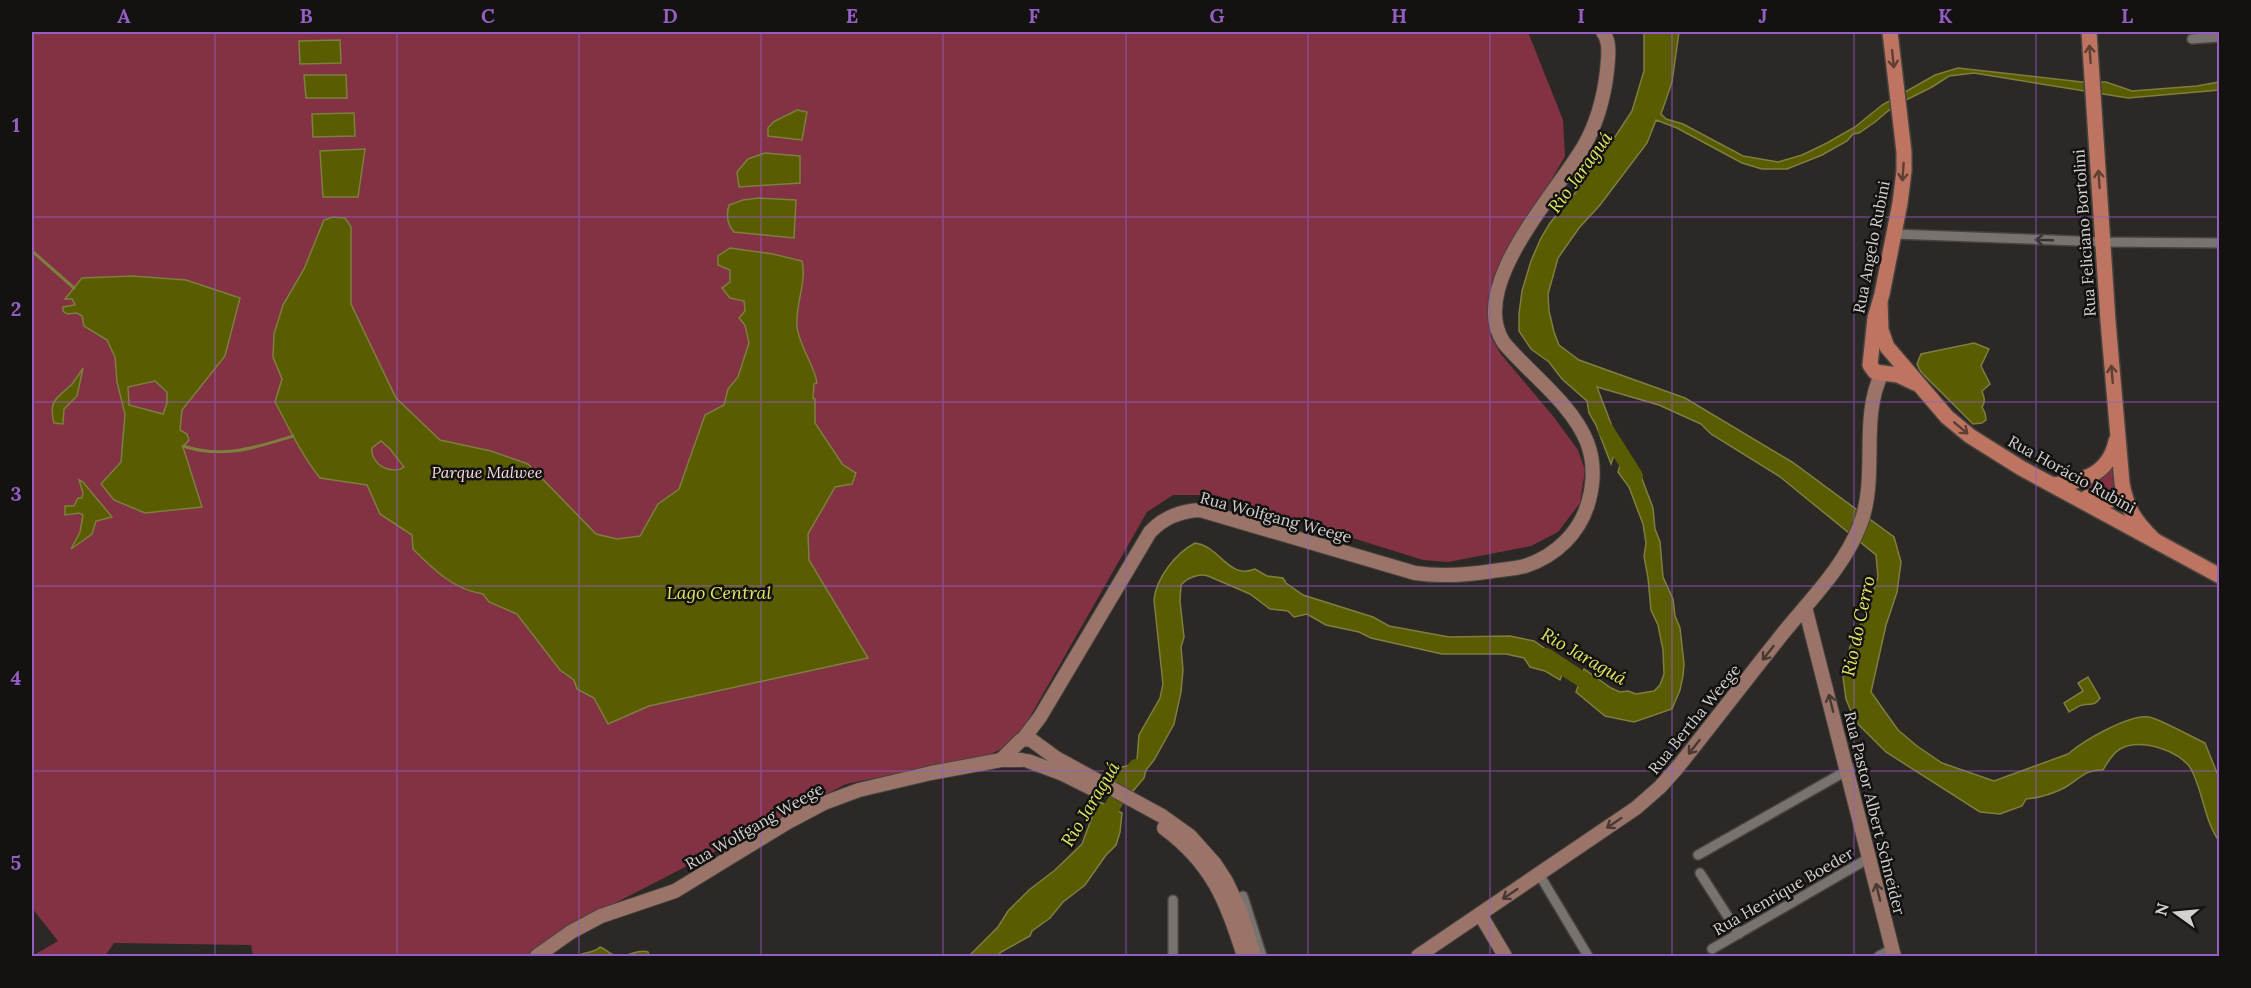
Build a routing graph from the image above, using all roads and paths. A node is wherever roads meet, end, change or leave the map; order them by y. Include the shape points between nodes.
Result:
1 (1602, 32) edge
2 (1890, 32) edge
3 (2089, 32) edge
4 (2220, 37) edge
5 (2192, 39) dead end
6 (1894, 234) junction
7 (2103, 242) junction
8 (2220, 243) edge
9 (1881, 302) junction
10 (1874, 366) junction
11 (1920, 386) junction
12 (2117, 432) junction
13 (2057, 487) junction
14 (2124, 495) junction
15 (2154, 540) junction
16 (2220, 576) edge
17 (1805, 607) junction
18 (1786, 630) junction
19 (1813, 632) junction
20 (1027, 741) junction
21 (1001, 760) junction
22 (1025, 760) junction
23 (1848, 770) junction
24 (1087, 781) junction
25 (1134, 806) junction
26 (1698, 855) dead end
27 (1869, 858) junction
28 (1700, 873) dead end
29 (1539, 874) junction
30 (1243, 896) dead end
31 (1173, 900) dead end
32 (1480, 914) junction
33 (1739, 934) junction
34 (1712, 949) dead end
35 (1893, 953) edge
36 (537, 957) edge
37 (1173, 957) edge
38 (1244, 957) edge
39 (1254, 957) edge
40 (1262, 957) edge
41 (1418, 957) edge
42 (1505, 957) edge
43 (1588, 957) edge
44 (1879, 957) edge

1 - 20 main road, Rua Wolfgang Weege via 1609,49 1605,90 1593,128 1517,245 1494,308 1494,320 1504,343 1560,403 1586,440 1593,485 1581,524 1553,553 1524,566 1446,576 1415,573 1200,510 1176,514 1150,532
2 -> 6 main road, Rua Angelo Rubini via 1904,171
7 -> 3 main road, Rua Feliciano Bortolini
4 - 5 street
7 -> 6 street
6 - 9 main road, Rua Angelo Rubini
7 - 8 street
12 -> 7 main road, Rua Feliciano Bortolini
9 - 10 main road, Rua Angelo Rubini via 1875,318
9 - 11 main road, Rua Horácio Rubini via 1884,341
10 - 11 main road, Rua Horácio Rubini
10 - 17 main road, Rua Bertha Weege via 1876,389 1871,412 1867,500 1859,529
11 -> 13 main road, Rua Horácio Rubini via 1970,436
12 - 13 main road, Rua Feliciano Bortolini via 2114,450 2098,472
12 - 14 main road, Rua Feliciano Bortolini
13 - 14 main road via 2098,501
13 - 15 main road, Rua Horácio Rubini
14 - 15 main road, Rua Feliciano Bortolini via 2131,513
15 - 16 main road, Rua Horácio Rubini
17 - 18 main road, Rua Bertha Weege
17 - 19 main road, Rua Pastor Albert Schneider
18 - 19 main road
18 -> 29 main road, Rua Bertha Weege via 1660,787 1636,808
23 -> 19 main road, Rua Pastor Albert Schneider
20 - 21 main road, Rua Wolfgang Weege
20 - 22 main road via 1036,753
20 - 22 main road via 1015,752
20 - 24 main road
21 - 22 main road, Rua Wolfgang Weege
21 - 36 main road, Rua Wolfgang Weege via 859,790 824,803 675,891 601,916
22 - 24 main road
23 - 26 street
23 - 27 main road, Rua Pastor Albert Schneider
24 - 25 main road
25 - 38 main road via 1202,862 1229,910
25 - 39 main road via 1175,824 1215,864 1235,899
27 - 33 street, Rua Henrique Boeder
35 -> 27 main road, Rua Pastor Albert Schneider
28 - 33 street
29 -> 32 main road, Rua Bertha Weege
29 - 43 street
30 - 40 street
31 - 37 street
32 - 41 main road, Rua Bertha Weege
32 - 42 main road
33 - 34 street, Rua Henrique Boeder
35 - 44 street

